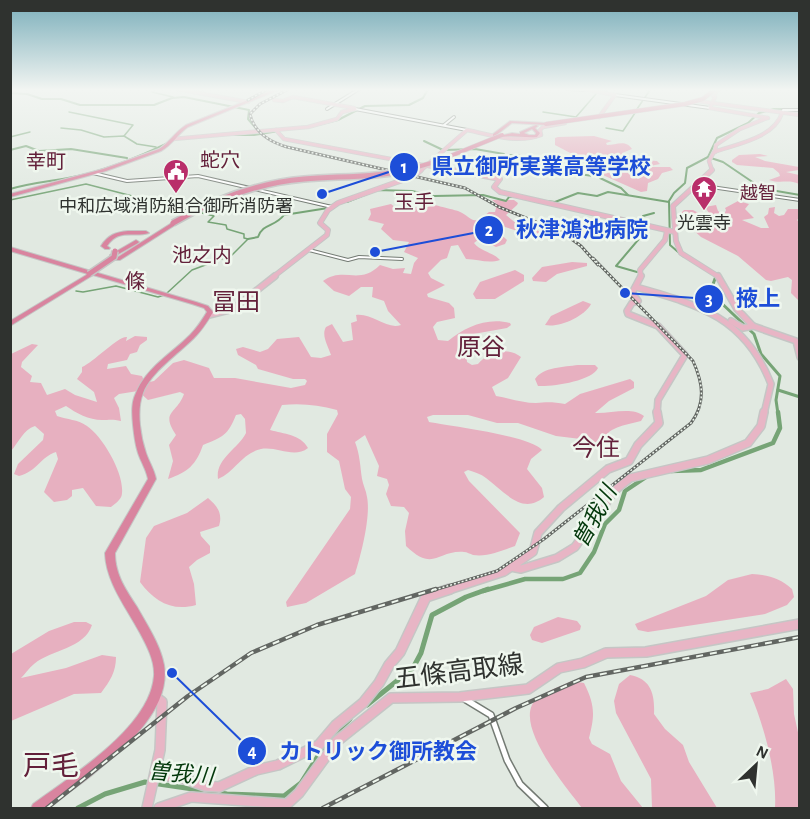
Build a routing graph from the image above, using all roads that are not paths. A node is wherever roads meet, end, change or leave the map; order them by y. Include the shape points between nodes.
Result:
1 (187, 127) edge
2 (303, 127) edge
3 (450, 127) edge
4 (504, 127) edge
5 (523, 127) edge
6 (533, 127) edge
7 (534, 127) edge
8 (543, 127) edge
9 (747, 127) edge
10 (771, 127) edge
11 (532, 128) joint
12 (467, 130) junction
13 (277, 131) junction
14 (499, 136) junction
15 (171, 141) junction
16 (715, 152) junction
17 (428, 165) junction
18 (93, 173) junction
19 (274, 182) junction
20 (698, 185) junction
21 (10, 196) edge
22 (800, 200) edge
23 (332, 207) junction
24 (163, 230) junction
25 (671, 232) junction
26 (133, 234) junction
27 (147, 234) junction
28 (123, 235) dead end
29 (109, 241) dead end
30 (106, 248) junction
31 (10, 249) edge
32 (309, 250) junction
33 (116, 256) junction
34 (128, 257) dead end
35 (402, 259) dead end
36 (90, 275) junction
37 (636, 287) junction
38 (39, 306) junction
39 (209, 312) junction
40 (724, 318) junction
41 (10, 324) edge
42 (752, 326) junction
43 (800, 357) edge
44 (511, 567) junction
45 (800, 624) edge
46 (460, 697) junction
47 (155, 698) junction
48 (155, 775) junction
49 (37, 808) edge
50 (147, 808) edge
51 (159, 808) edge
52 (545, 808) edge

1 - 15 highway
2 - 13 main road
3 - 12 street
4 - 14 highway
5 - 14 highway
6 - 14 highway
7 - 11 highway via 524,130 521,133 536,136 538,133
8 - 14 main road via 537,137
9 - 16 main road via 716,145
10 - 16 main road via 757,137
11 - 14 highway via 539,135
12 - 14 main road
12 - 17 main road
13 - 15 main road via 214,133
13 - 17 main road via 282,139
14 - 19 highway, bridge via 399,171
15 - 18 highway via 161,150
16 - 20 main road via 709,162 712,169
17 - 23 main road via 408,179
17 - 25 main road via 501,179 494,187 497,191
18 - 21 highway
18 - 23 street via 128,180 195,176
19 - 24 highway, bridge via 232,194
19 - 24 highway, bridge via 222,196
20 - 22 street
20 - 25 main road via 673,206
23 - 32 main road via 320,223 328,233
24 - 27 highway
24 - 33 highway
24 - 34 highway
25 - 37 main road via 640,270
25 - 42 main road via 681,253 717,274
26 - 27 highway
26 - 28 highway
26 - 30 highway via 112,237 105,243
27 - 33 highway
29 - 30 highway
30 - 33 highway
31 - 39 highway via 190,301
32 - 35 street via 348,260
32 - 39 main road via 233,309
33 - 36 highway, bridge
36 - 38 highway
36 - 38 highway
37 - 40 main road via 702,305
37 - 44 main road via 632,293 638,301 628,309 628,314 658,326 685,354 658,400 659,423 638,442 629,461 608,469 542,526 533,552
38 - 41 highway
39 - 47 highway via 141,389 136,405 138,431 152,479 110,553 113,574 158,661
40 - 42 main road via 744,327
40 - 44 main road via 752,346 771,384 760,426 752,439 708,460 630,478 615,490 582,540 568,552 521,569
42 - 43 main road via 796,341
44 - 48 main road via 426,597 400,652 379,683 319,745 219,787
45 - 46 main road, 五條高取線 via 646,652 606,653 559,668 528,689
46 - 51 main road, 五條高取線 via 391,698 338,741 287,804 191,797
46 - 52 street via 491,715 520,784
47 - 48 main road via 163,706
47 - 49 highway via 128,737
48 - 50 main road

